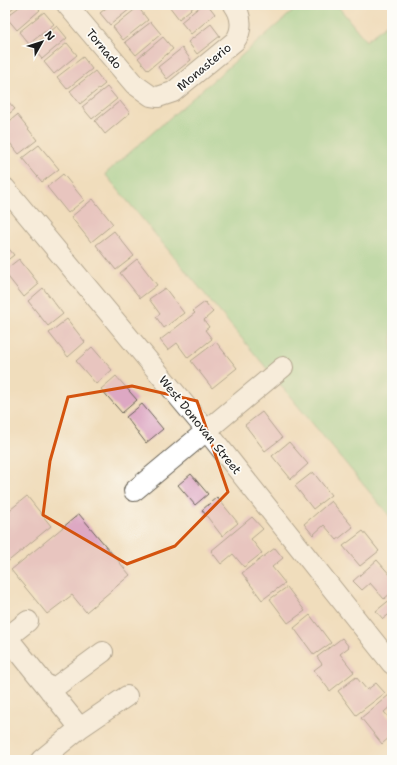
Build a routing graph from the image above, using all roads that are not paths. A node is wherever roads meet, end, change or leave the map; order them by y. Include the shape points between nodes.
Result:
1 (67, 5) edge
2 (236, 8) edge
3 (143, 92) joint
4 (5, 188) edge
5 (283, 367) dead end
6 (206, 430) junction
7 (134, 490) dead end
8 (28, 621) dead end
9 (6, 638) edge
10 (103, 652) dead end
11 (392, 664) edge
12 (50, 691) junction
13 (127, 696) dead end
14 (80, 728) junction
15 (41, 760) edge

1 - 3 street, Tornado
2 - 3 street, Monasterio via 241,19 235,41 173,92 158,98
4 - 6 street, West Donovan Street
5 - 6 street
6 - 7 street
6 - 11 street, West Donovan Street
8 - 9 street
9 - 12 street
10 - 12 street
12 - 14 street
13 - 14 street
14 - 15 street

